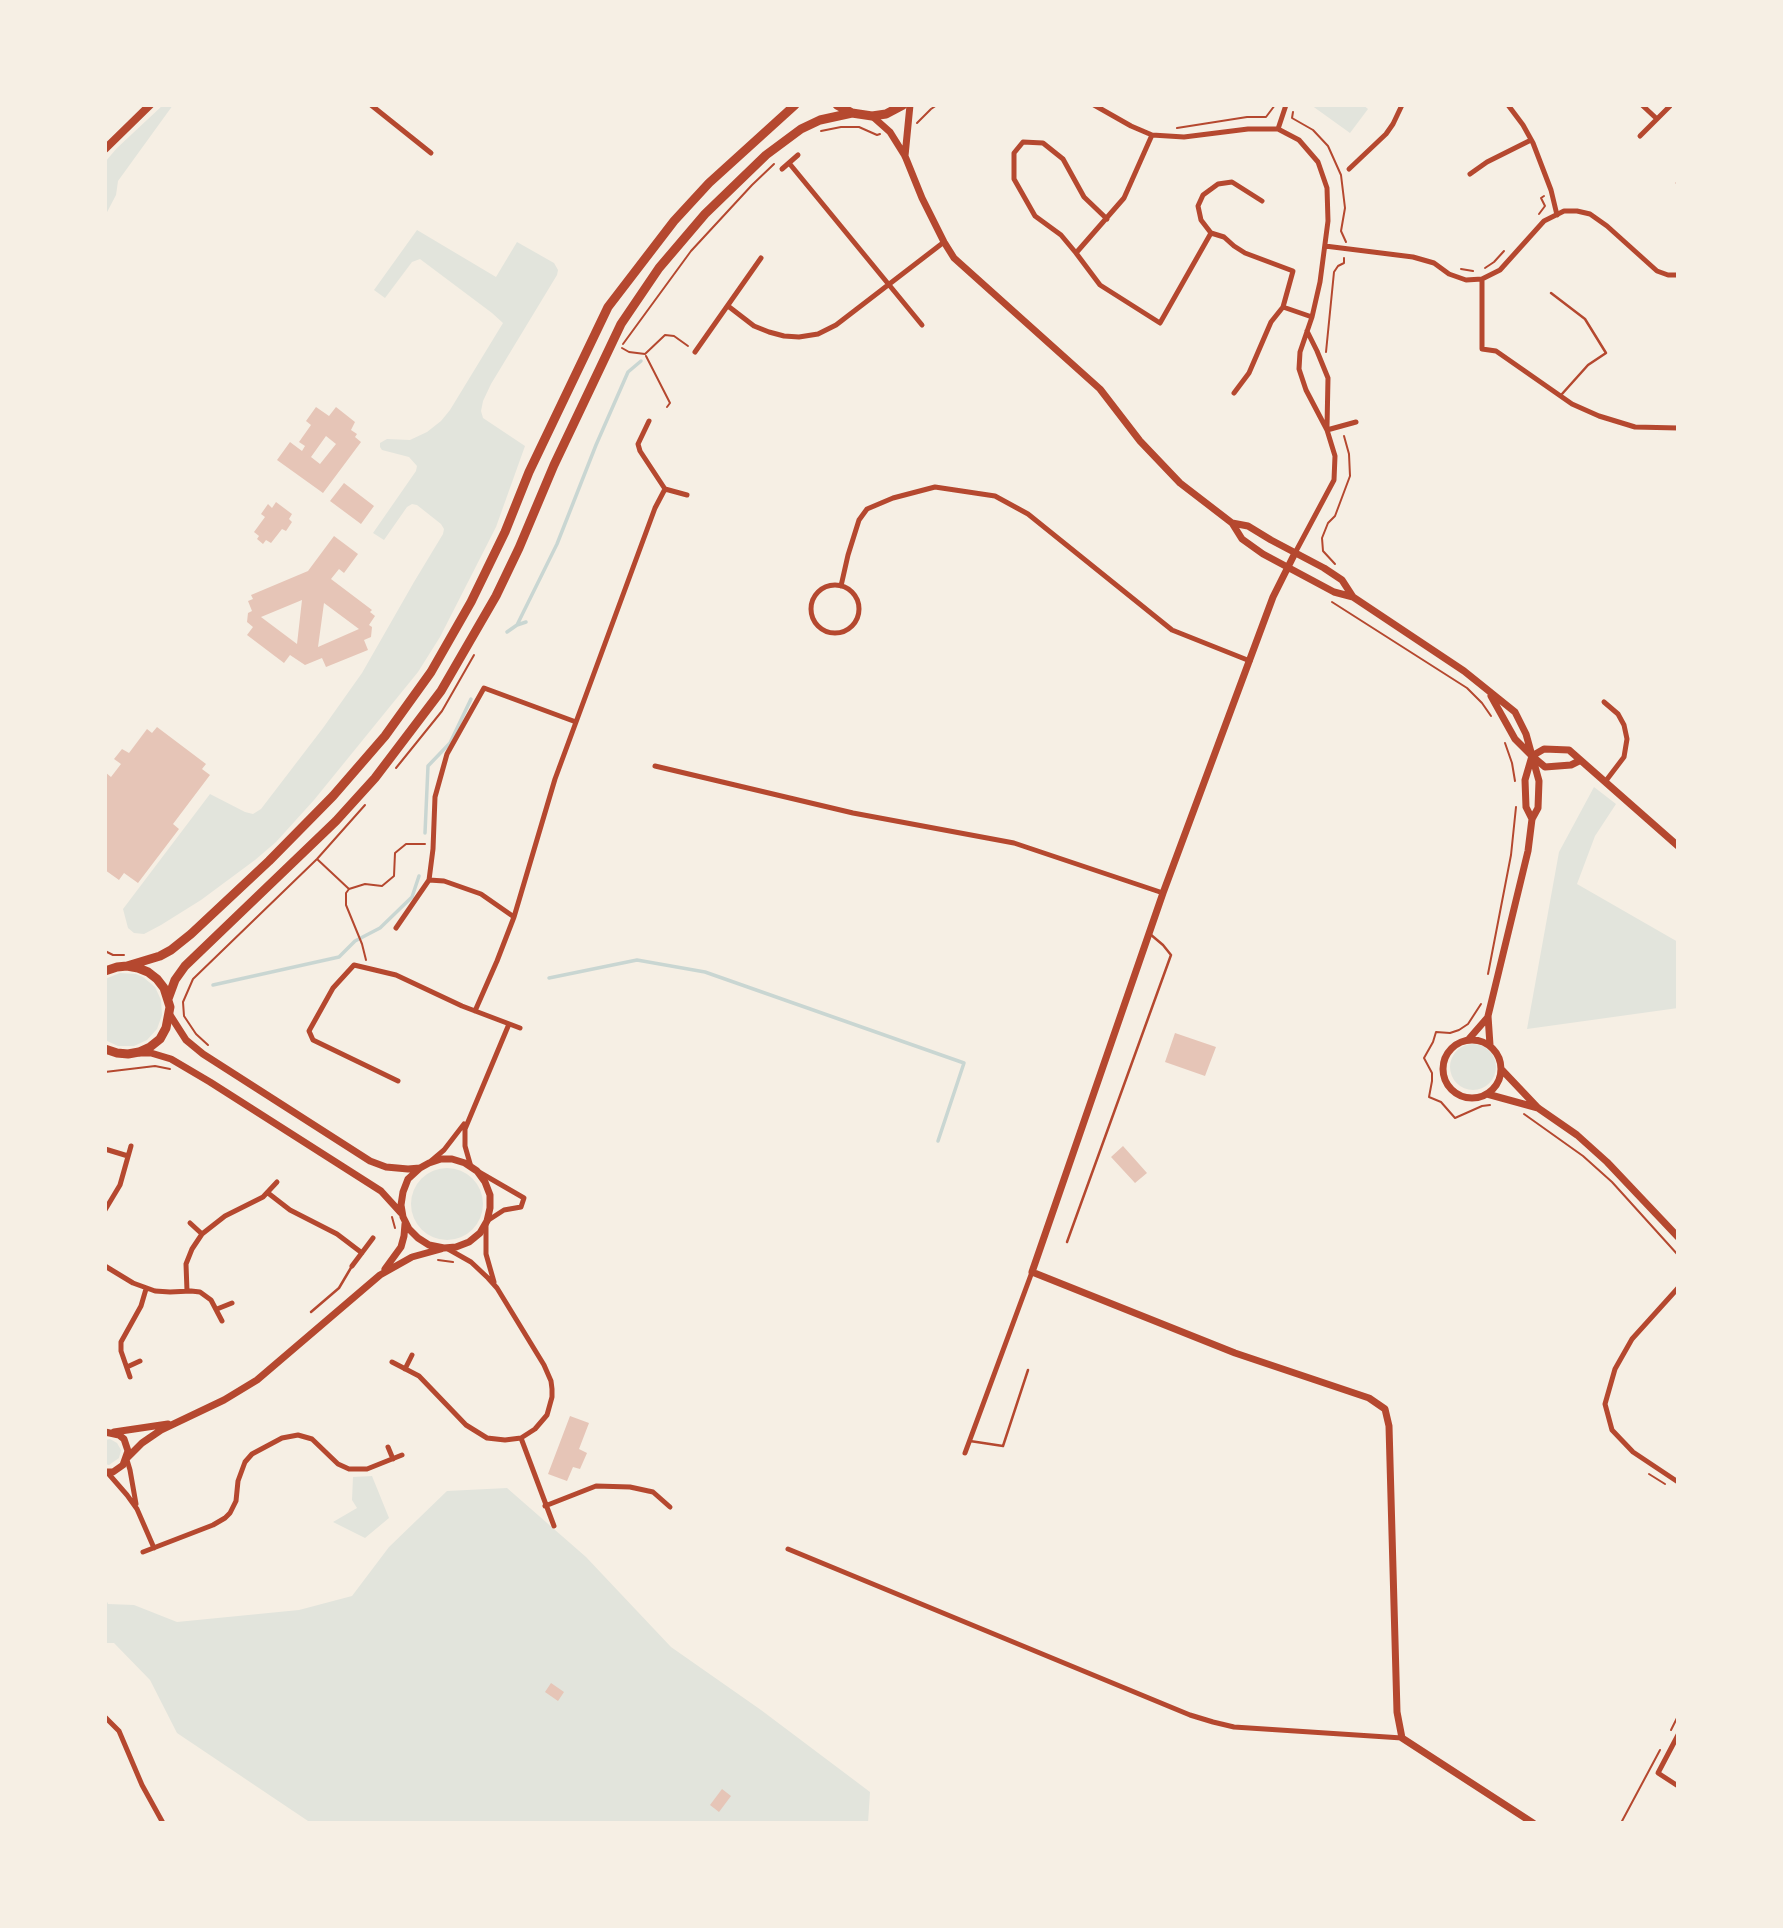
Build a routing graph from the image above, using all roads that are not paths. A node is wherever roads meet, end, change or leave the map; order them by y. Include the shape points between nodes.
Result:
1 (150, 105) edge
2 (371, 105) edge
3 (795, 105) edge
4 (837, 105) edge
5 (903, 105) edge
6 (910, 105) edge
7 (1094, 105) edge
8 (1286, 105) edge
9 (1402, 105) edge
10 (1508, 105) edge
11 (1642, 105) edge
12 (1670, 106) edge
13 (852, 113) junction
14 (872, 116) junction
15 (1657, 119) junction
16 (1278, 129) junction
17 (1152, 135) junction
18 (1640, 136) dead end
19 (1531, 139) junction
20 (105, 149) edge
21 (431, 153) dead end
22 (798, 155) dead end
23 (905, 156) junction
24 (789, 163) junction
25 (782, 169) dead end
26 (1349, 169) dead end
27 (1470, 174) dead end
28 (1262, 201) dead end
29 (1557, 215) junction
30 (1107, 219) junction
31 (1211, 233) junction
32 (943, 242) junction
33 (1325, 246) junction
34 (1076, 253) junction
35 (761, 258) dead end
36 (1678, 275) edge
37 (1482, 279) junction
38 (888, 285) junction
39 (1551, 293) dead end
40 (728, 306) junction
41 (1283, 307) junction
42 (1312, 317) junction
43 (922, 325) dead end
44 (1307, 331) junction
45 (695, 352) road end
46 (1234, 393) dead end
47 (1560, 396) junction
48 (649, 421) dead end
49 (1356, 422) dead end
50 (1678, 428) edge
51 (1326, 430) junction
52 (665, 489) junction
53 (687, 495) dead end
54 (1232, 523) junction
55 (1296, 553) junction
56 (1288, 567) junction
57 (841, 586) junction
58 (1353, 597) junction
59 (1250, 661) junction
60 (1488, 691) junction
61 (1604, 702) dead end
62 (576, 722) junction
63 (1532, 756) junction
64 (1579, 761) junction
65 (655, 766) dead end
66 (1605, 782) junction
67 (1531, 820) junction
68 (1678, 846) edge
69 (429, 880) junction
70 (1163, 893) junction
71 (514, 917) junction
72 (396, 928) dead end
73 (1150, 934) junction
74 (127, 966) junction
75 (105, 971) edge
76 (169, 999) junction
77 (475, 1011) junction
78 (170, 1015) junction
79 (1488, 1016) junction
80 (509, 1024) junction
81 (520, 1028) dead end
82 (1467, 1041) junction
83 (1490, 1045) junction
84 (105, 1049) edge
85 (139, 1052) junction
86 (117, 1054) junction
87 (105, 1057) edge
88 (1502, 1070) junction
89 (398, 1081) dead end
90 (1487, 1094) junction
91 (1538, 1108) junction
92 (468, 1120) junction
93 (131, 1146) dead end
94 (105, 1149) edge
95 (128, 1156) junction
96 (429, 1163) junction
97 (420, 1168) junction
98 (474, 1169) junction
99 (276, 1182) dead end
100 (268, 1192) junction
101 (105, 1210) edge
102 (404, 1218) junction
103 (487, 1222) junction
104 (190, 1223) dead end
105 (202, 1234) junction
106 (1678, 1237) edge
107 (373, 1238) dead end
108 (1068, 1242) dead end
109 (445, 1248) junction
110 (362, 1253) junction
111 (105, 1266) edge
112 (352, 1266) joint
113 (1032, 1272) junction
114 (380, 1275) junction
115 (496, 1288) junction
116 (1678, 1288) edge
117 (146, 1289) junction
118 (187, 1291) junction
119 (232, 1303) dead end
120 (217, 1310) junction
121 (311, 1312) dead end
122 (222, 1321) dead end
123 (412, 1355) dead end
124 (140, 1361) dead end
125 (392, 1362) dead end
126 (127, 1367) junction
127 (405, 1369) junction
128 (1028, 1370) dead end
129 (130, 1377) dead end
130 (105, 1424) edge
131 (172, 1424) junction
132 (110, 1432) edge
133 (520, 1438) junction
134 (969, 1441) junction
135 (388, 1447) dead end
136 (965, 1453) dead end
137 (402, 1455) dead end
138 (127, 1459) junction
139 (393, 1459) junction
140 (106, 1472) edge
141 (1678, 1482) edge
142 (545, 1506) junction
143 (670, 1507) dead end
144 (137, 1508) junction
145 (554, 1526) dead end
146 (154, 1548) junction
147 (788, 1549) dead end
148 (143, 1552) dead end
149 (105, 1717) edge
150 (1678, 1735) edge
151 (1402, 1738) junction
152 (1678, 1786) edge
153 (163, 1823) edge
154 (1533, 1823) edge

1 - 20 main road
2 - 21 street
3 - 74 main road via 709,183 608,307 471,602 431,672 373,751 270,861 181,943 160,956
4 - 13 main road
5 - 14 main road
6 - 23 street
7 - 17 street
8 - 16 street
9 - 26 street via 1386,134
10 - 19 street
11 - 15 street
12 - 15 street
13 - 14 main road
13 - 76 main road via 820,120 766,155 705,214 659,268 621,324 496,596 441,691 336,821 185,967
14 - 23 street via 890,132
15 - 18 street
16 - 17 street via 1184,137
16 - 33 street via 1299,140 1318,162 1327,188
17 - 30 street via 1124,198
19 - 27 street
19 - 29 street
22 - 24 street
23 - 32 street
24 - 25 street
24 - 38 street
28 - 31 street via 1232,182 1218,184 1203,195 1198,206
29 - 36 street via 1564,211 1590,214 1657,271
29 - 37 street via 1544,221 1500,270
30 - 34 street
30 - 34 street via 1084,197 1063,159 1043,143 1023,142 1014,153 1014,180 1035,216
31 - 34 street via 1160,323 1100,285
31 - 41 street via 1245,253 1293,271
32 - 38 street
32 - 54 street via 954,258 1100,390 1181,483
33 - 37 street via 1413,257 1465,280
33 - 42 street
35 - 40 street
37 - 47 street via 1482,349 1496,351
38 - 40 street via 836,325 799,337 754,326
38 - 43 street
39 - 47 lane via 1585,319 1606,353 1588,365
40 - 45 street
41 - 42 street
41 - 46 street
42 - 44 street
44 - 51 street via 1328,378
44 - 51 street via 1299,369
47 - 50 street via 1599,416 1635,427
48 - 52 street via 638,444
49 - 51 street
51 - 55 street via 1335,456 1334,480
52 - 53 street
52 - 62 street
54 - 55 street via 1248,526
54 - 56 street via 1242,539
55 - 56 street
55 - 58 street via 1342,580
56 - 58 street
56 - 59 street
57 - 57 street via 820,590 811,604 814,621 826,631 846,630 857,617 854,594
57 - 59 street via 859,520 867,509 935,486 995,496 1028,514 1172,630
58 - 60 street
59 - 70 street
60 - 63 street via 1515,739
60 - 63 street via 1515,712
61 - 66 street via 1625,725 1627,739 1624,757
62 - 69 street via 484,688 447,754 435,797
62 - 71 street
63 - 64 street via 1545,766
63 - 64 street via 1544,748 1569,751
63 - 67 street via 1525,780
63 - 67 street via 1539,781 1538,807
64 - 66 street
65 - 70 street via 853,813 1014,843
66 - 68 street
67 - 79 street via 1528,851
69 - 71 street via 481,894
69 - 72 street
70 - 73 street
71 - 77 street
73 - 108 lane via 1171,955
73 - 113 street
74 - 75 main road
74 - 76 main road via 148,972
76 - 78 main road
77 - 80 street
77 - 89 street via 396,975 354,965 332,988 309,1031 313,1040
78 - 85 main road via 160,1038
78 - 97 street via 186,1040 203,1054 370,1161 393,1168
79 - 82 street
79 - 83 street
80 - 81 street
80 - 92 street
82 - 83 street
82 - 90 street via 1448,1053 1443,1072 1446,1081 1468,1098
83 - 88 street
84 - 86 main road
85 - 86 main road
85 - 102 street via 171,1059 210,1082 381,1191
86 - 87 main road
88 - 90 street
88 - 91 street
90 - 91 street
91 - 106 street via 1607,1162
92 - 96 street
92 - 98 street via 464,1139
93 - 95 street
94 - 95 street
95 - 101 street via 120,1185
96 - 97 street
96 - 98 street via 452,1159
97 - 102 street via 403,1192
98 - 103 street via 490,1195
98 - 103 street via 524,1198 521,1207 504,1210
99 - 100 street
100 - 105 street
100 - 110 street
102 - 109 street via 418,1238
102 - 114 street via 401,1247
103 - 109 street via 469,1242
103 - 115 street via 487,1260
104 - 105 street
105 - 118 street via 187,1264
107 - 110 street
109 - 114 street via 412,1257
109 - 115 street via 471,1262
110 - 112 street
111 - 117 street
112 - 121 lane via 339,1289
113 - 134 street
113 - 151 street via 1235,1353 1369,1398 1385,1409
114 - 131 street via 257,1380
115 - 133 street via 551,1381 547,1415
116 - 141 street via 1632,1339 1615,1369 1605,1404 1612,1430 1633,1452
117 - 118 street
117 - 126 street via 121,1342
118 - 120 street via 204,1294
119 - 120 street
120 - 122 street
123 - 127 street
124 - 126 street
125 - 127 street
126 - 129 street
127 - 133 street via 423,1380 473,1430 496,1440
128 - 134 lane via 1003,1446
130 - 132 street
131 - 132 street
131 - 138 street
132 - 138 street via 124,1439
133 - 142 street
134 - 136 street
135 - 139 street
137 - 139 street
138 - 140 street via 119,1469
138 - 144 street
139 - 146 street via 367,1469 349,1469 312,1439 298,1435 282,1438 245,1462 236,1501 225,1518
140 - 144 street
142 - 143 street via 596,1486 653,1492
142 - 145 street
144 - 146 street
146 - 148 street
147 - 151 street via 1202,1718 1234,1727
149 - 153 street via 119,1731
150 - 152 street via 1658,1773
151 - 154 street

